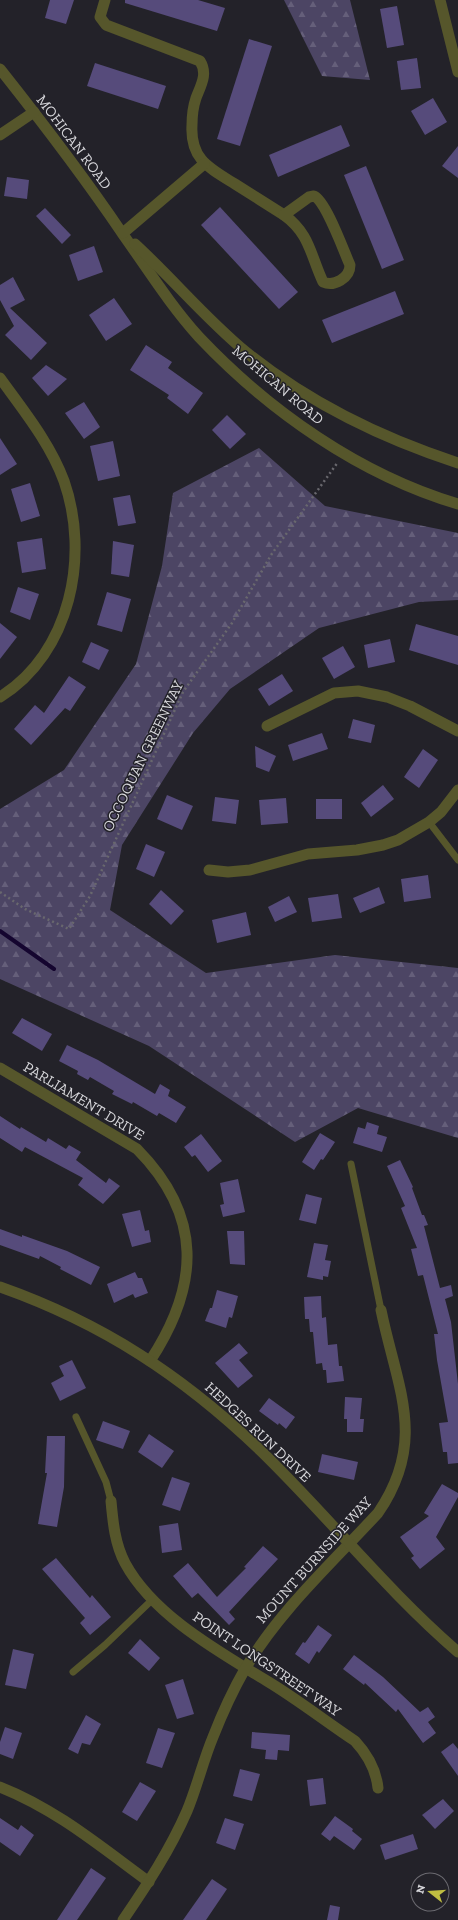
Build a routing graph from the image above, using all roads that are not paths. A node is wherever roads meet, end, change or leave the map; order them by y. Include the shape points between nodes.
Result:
1 (105, 0) edge
2 (440, 0) edge
3 (0, 69) edge
4 (458, 72) edge
5 (34, 112) junction
6 (0, 135) edge
7 (204, 164) junction
8 (284, 215) junction
9 (123, 233) junction
10 (0, 378) edge
11 (458, 463) edge
12 (458, 504) edge
13 (0, 697) edge
14 (267, 726) dead end
15 (458, 731) edge
16 (458, 790) edge
17 (430, 822) junction
18 (458, 860) edge
19 (209, 870) dead end
20 (0, 1068) edge
21 (351, 1164) dead end
22 (0, 1287) edge
23 (381, 1310) joint
24 (150, 1360) junction
25 (76, 1417) dead end
26 (111, 1502) joint
27 (350, 1543) junction
28 (152, 1599) junction
29 (458, 1652) edge
30 (245, 1669) junction
31 (72, 1672) dead end
32 (0, 1787) edge
33 (378, 1788) dead end
34 (149, 1882) junction
35 (122, 1920) edge

1 - 7 street via 100,17 106,25 197,59 204,67 205,74 193,107 191,135 198,156
2 - 4 street
3 - 5 street, MOHICAN ROAD
5 - 6 street
5 - 9 street, MOHICAN ROAD
7 - 8 street
7 - 9 street
8 - 8 street via 302,231 323,282 334,283 347,277 350,265 319,198 309,197
9 - 11 street, MOHICAN ROAD via 213,322 246,352 282,378 356,423 429,454
9 - 12 street, MOHICAN ROAD via 165,295 199,337 291,418 344,454 377,472
10 - 13 street via 51,452 64,480 75,530 75,558 67,607 51,642 38,662
14 - 15 street via 334,693 358,691 387,697
16 - 17 street
17 - 18 lane
17 - 19 street via 382,846 308,854 250,870
20 - 24 street, PARLIAMENT DRIVE via 137,1149 172,1193 184,1226 187,1273 182,1298 173,1321
21 - 23 lane
22 - 24 street, HEDGES RUN DRIVE via 71,1316
23 - 27 street, MOUNT BURNSIDE WAY via 406,1418 406,1442 398,1478 390,1496
24 - 27 street, HEDGES RUN DRIVE via 212,1406
25 - 26 lane via 106,1482
26 - 28 street, POINT LONGSTREET WAY via 114,1529 122,1556 135,1580
27 - 29 street, HEDGES RUN DRIVE via 431,1629
27 - 30 street, MOUNT BURNSIDE WAY via 276,1622
28 - 30 street, POINT LONGSTREET WAY via 183,1626
28 - 31 lane via 105,1645
30 - 33 street, POINT LONGSTREET WAY via 266,1680 355,1741 372,1764
30 - 34 street, MOUNT BURNSIDE WAY via 213,1738 187,1812
32 - 34 street via 48,1809 69,1822
34 - 35 street, MOUNT BURNSIDE WAY

